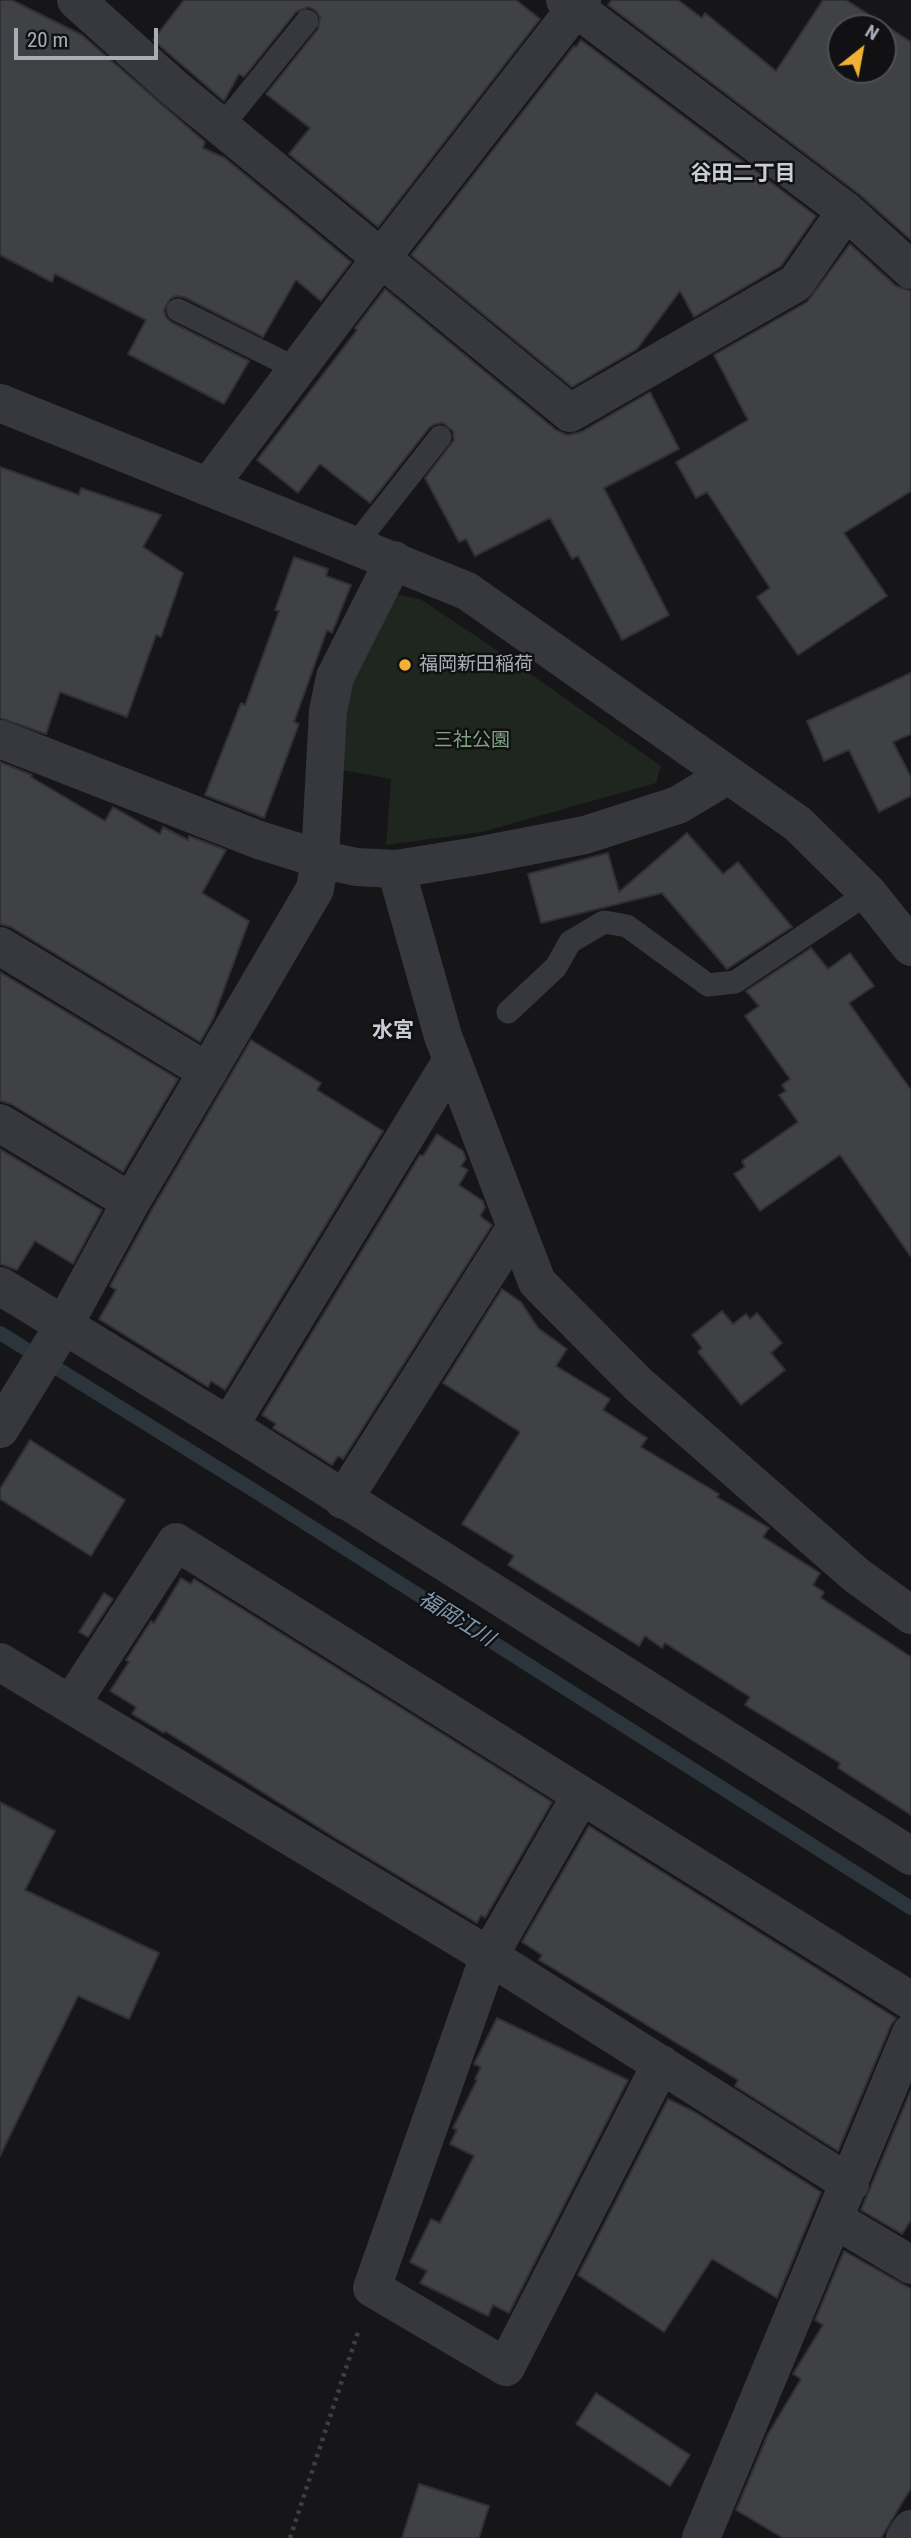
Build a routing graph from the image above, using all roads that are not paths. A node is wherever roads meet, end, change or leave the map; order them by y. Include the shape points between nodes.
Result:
1 (76, 0) edge
2 (574, 3) edge
3 (307, 21) dead end
4 (222, 127) junction
5 (846, 211) junction
6 (381, 258) junction
7 (910, 267) edge
8 (178, 310) dead end
9 (297, 369) junction
10 (0, 404) edge
11 (440, 437) dead end
12 (208, 487) junction
13 (355, 545) junction
14 (394, 560) junction
15 (0, 739) edge
16 (729, 775) junction
17 (320, 859) junction
18 (396, 869) junction
19 (868, 893) junction
20 (0, 946) edge
21 (911, 947) edge
22 (508, 1012) dead end
23 (452, 1060) junction
24 (208, 1072) junction
25 (0, 1123) edge
26 (131, 1202) junction
27 (516, 1227) junction
28 (0, 1286) edge
29 (58, 1335) junction
30 (18, 1380) edge
31 (229, 1426) junction
32 (0, 1429) edge
33 (343, 1500) junction
34 (911, 1615) edge
35 (0, 1661) edge
36 (71, 1704) junction
37 (581, 1795) junction
38 (911, 1856) edge
39 (489, 1956) junction
40 (911, 2001) edge
41 (911, 2033) edge
42 (661, 2064) junction
43 (850, 2184) junction
44 (834, 2219) junction
45 (911, 2265) edge
46 (911, 2529) edge
47 (706, 2536) edge
48 (905, 2538) edge

1 - 4 street
2 - 5 street
2 - 6 street
3 - 4 lane
4 - 6 street
5 - 6 street via 796,283 570,413
5 - 7 street
6 - 9 street
8 - 9 lane
9 - 12 street
10 - 12 street
11 - 13 lane
12 - 13 street
13 - 14 street
14 - 16 street via 467,591
14 - 17 street via 335,677 328,711
15 - 17 street via 259,840
16 - 18 street via 678,805 585,835
16 - 19 street via 798,824
17 - 18 street
17 - 24 street via 314,889
18 - 23 street
19 - 21 street
19 - 22 lane via 735,982 722,984 708,985 627,926 604,922 569,942 556,967
20 - 24 street
23 - 27 street
23 - 31 street
24 - 26 street
25 - 26 street
26 - 29 street
27 - 33 street
27 - 34 street via 537,1282 638,1384 856,1574
28 - 29 street
29 - 30 street
29 - 31 street
30 - 32 street
31 - 33 street
33 - 38 street
35 - 36 street
36 - 37 street via 176,1542
36 - 39 street
37 - 39 street
37 - 40 street
39 - 42 street
39 - 42 street via 372,2288 506,2367
41 - 43 street
42 - 43 street
43 - 44 street
44 - 45 street
44 - 47 street
46 - 48 street

